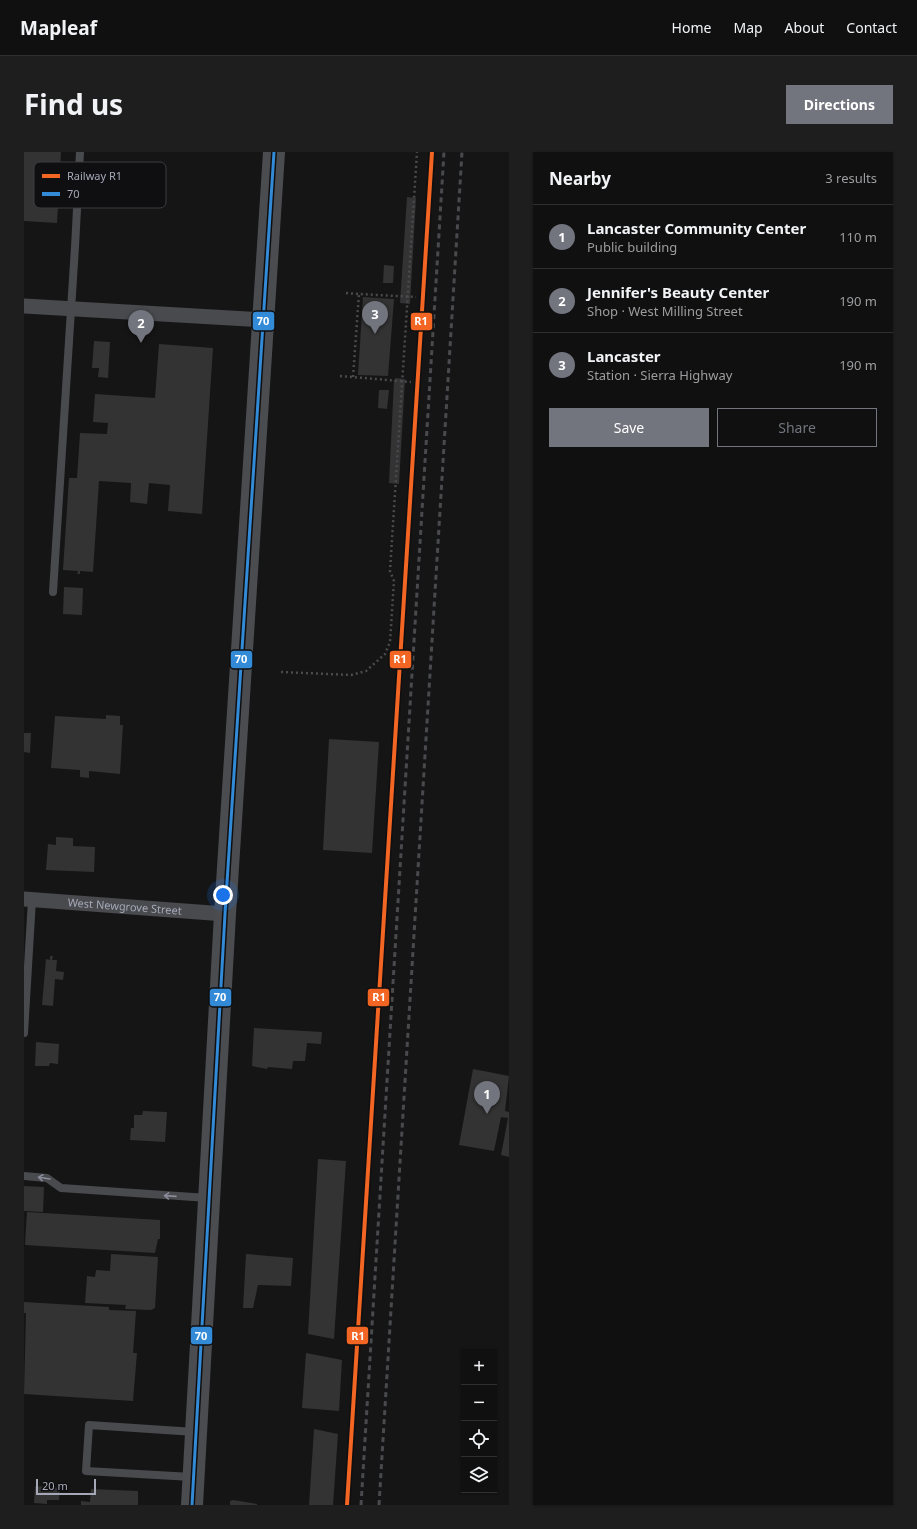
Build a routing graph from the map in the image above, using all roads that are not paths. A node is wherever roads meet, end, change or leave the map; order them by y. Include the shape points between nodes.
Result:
1 (80, 152) edge
2 (274, 152) edge
3 (79, 162) edge
4 (77, 208) edge
5 (24, 306) edge
6 (71, 309) junction
7 (263, 320) junction
8 (52, 592) dead end
9 (28, 900) edge
10 (225, 914) junction
11 (24, 1033) edge
12 (24, 1176) edge
13 (209, 1198) junction
14 (196, 1432) junction
15 (194, 1477) junction
16 (192, 1505) edge

1 - 3 lane
2 - 7 main road
4 - 6 lane
5 - 6 street
6 - 7 street
6 - 8 lane
7 - 10 main road
9 - 10 street, West Newgrove Street
9 - 11 lane
10 - 13 main road
13 -> 12 lane via 60,1188 47,1178
13 - 14 main road
14 - 15 main road
14 - 15 lane via 89,1425 86,1471
15 - 16 main road

